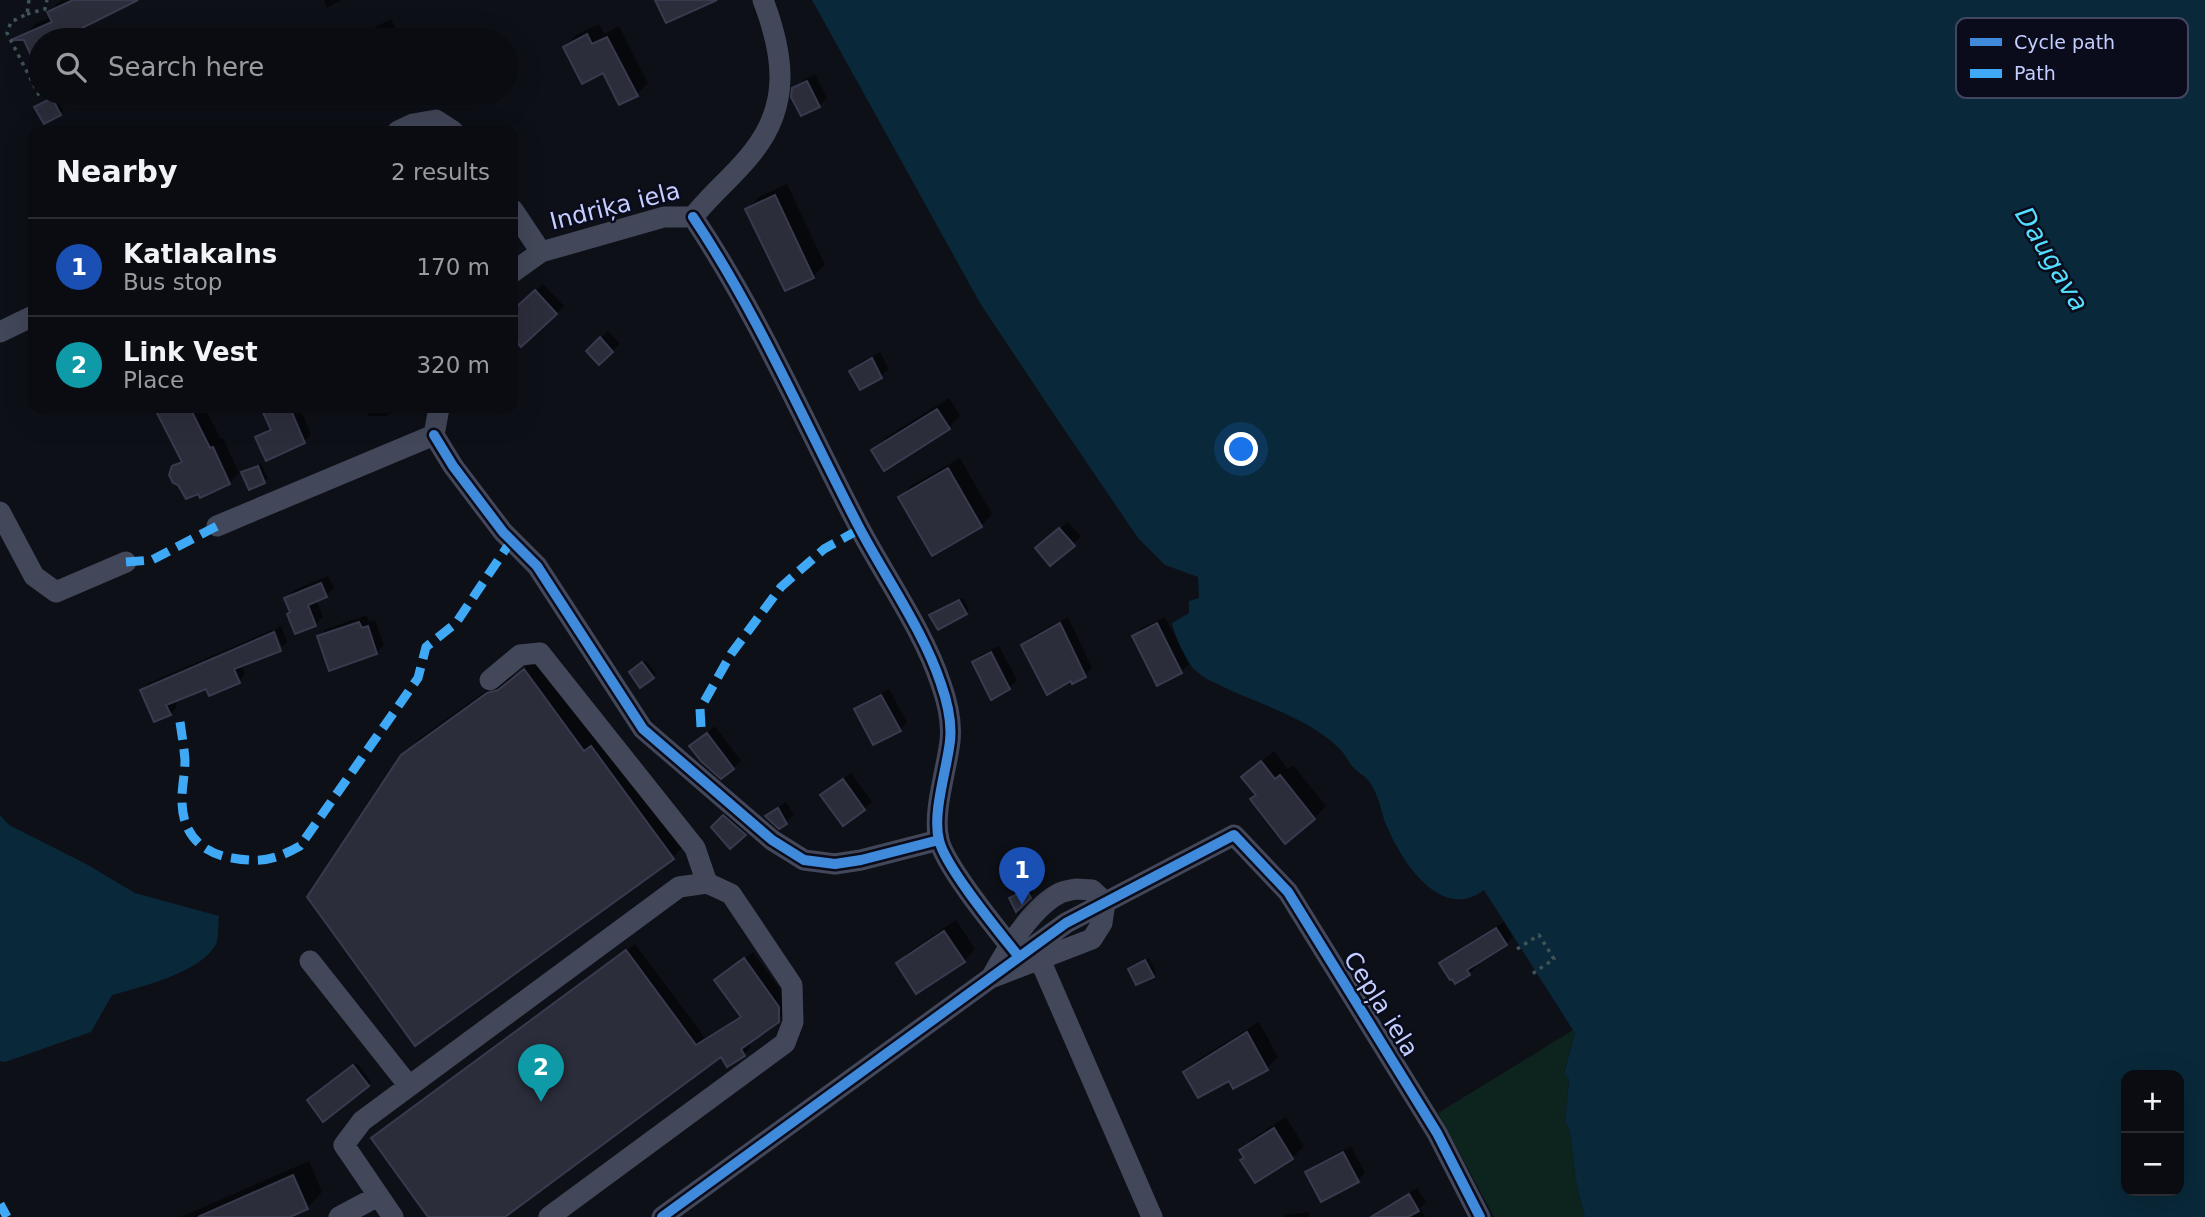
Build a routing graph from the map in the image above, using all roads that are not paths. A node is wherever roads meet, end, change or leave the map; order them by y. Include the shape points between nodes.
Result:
1 (764, 0) edge
2 (409, 126) edge
3 (445, 126) edge
4 (693, 217) junction
5 (518, 218) edge
6 (541, 252) junction
7 (518, 268) edge
8 (28, 318) edge
9 (0, 332) edge
10 (438, 413) edge
11 (434, 435) junction
12 (0, 512) edge
13 (217, 526) dead end
14 (126, 562) dead end
15 (490, 680) dead end
16 (939, 840) junction
17 (707, 883) junction
18 (1105, 902) junction
19 (1024, 953) junction
20 (310, 961) dead end
21 (409, 1086) junction
22 (378, 1196) junction
23 (1477, 1212) edge
24 (339, 1217) edge
25 (393, 1217) edge
26 (548, 1217) edge
27 (662, 1217) edge
28 (1152, 1217) edge

1 - 4 street, Indriķa iela via 780,61 778,106 770,128 751,155
2 - 3 street via 436,120
4 - 6 street, Indriķa iela via 664,217
4 - 16 street via 800,409 941,684 951,739 939,803
5 - 6 street, Indriķa iela
6 - 7 street, Indriķa iela
8 - 9 street
10 - 11 street
11 - 13 street
11 - 16 street via 503,532 537,566 643,729 772,840 804,860 835,864
12 - 14 street via 34,576 56,592
15 - 17 street via 520,654 540,653 695,848
16 - 19 street via 950,865
17 - 21 street via 679,887
17 - 26 street via 731,894 792,985 793,1022 785,1043
18 - 19 street
18 - 19 street via 1093,890 1060,893 1032,918
18 - 23 street, Cepļa iela via 1234,835 1288,892 1437,1133
19 - 27 street
19 - 28 street via 1044,969
20 - 21 street
21 - 22 street via 362,1121 344,1145
22 - 24 street
22 - 25 street

